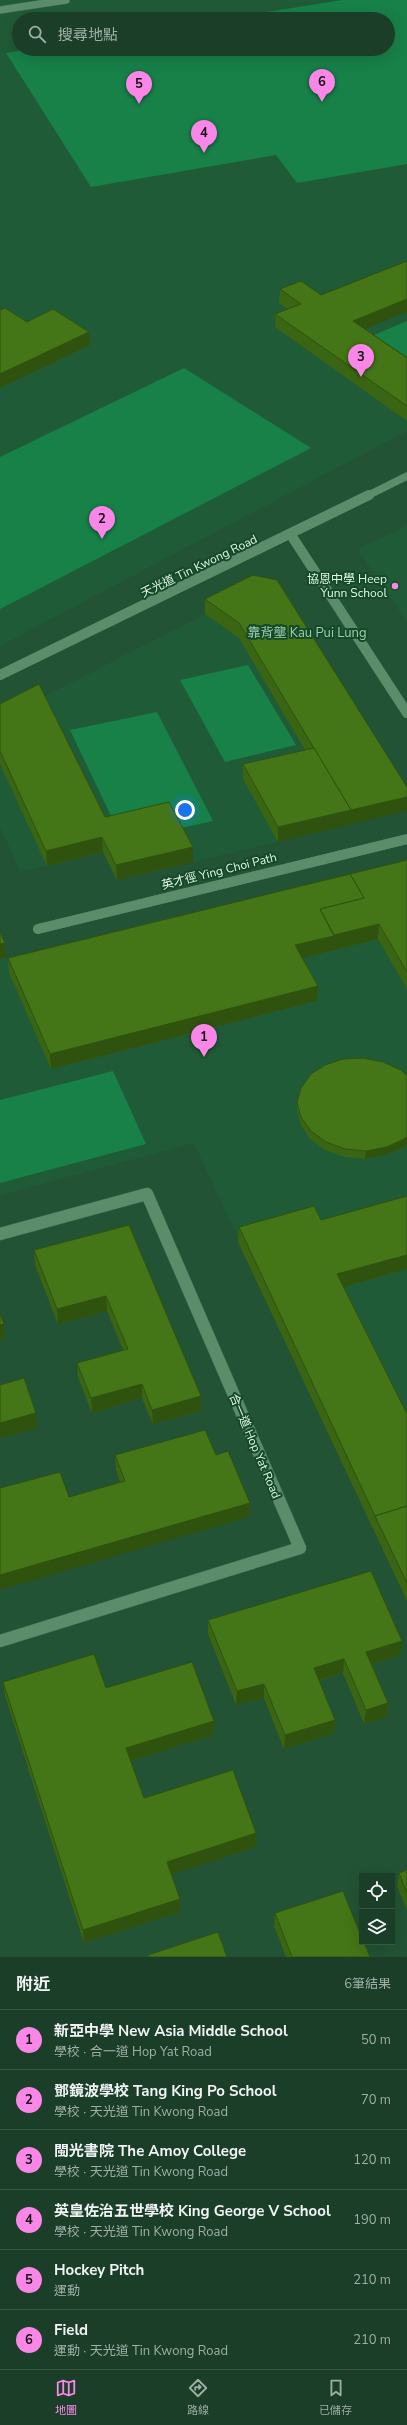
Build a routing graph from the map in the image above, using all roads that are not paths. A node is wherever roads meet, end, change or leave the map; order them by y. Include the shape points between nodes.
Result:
1 (66, 0) edge
2 (0, 10) edge
3 (407, 476) edge
4 (291, 535) junction
5 (0, 675) edge
6 (407, 713) edge
7 (407, 839) edge
8 (38, 929) dead end
9 (0, 1234) edge
10 (0, 1642) edge

1 - 2 street
3 - 4 street, 天光道 Tin Kwong Road
4 - 5 street, 天光道 Tin Kwong Road
4 - 6 street
7 - 8 street, 英才徑 Ying Choi Path
9 - 10 street, 合一道 Hop Yat Road via 147,1194 300,1548

